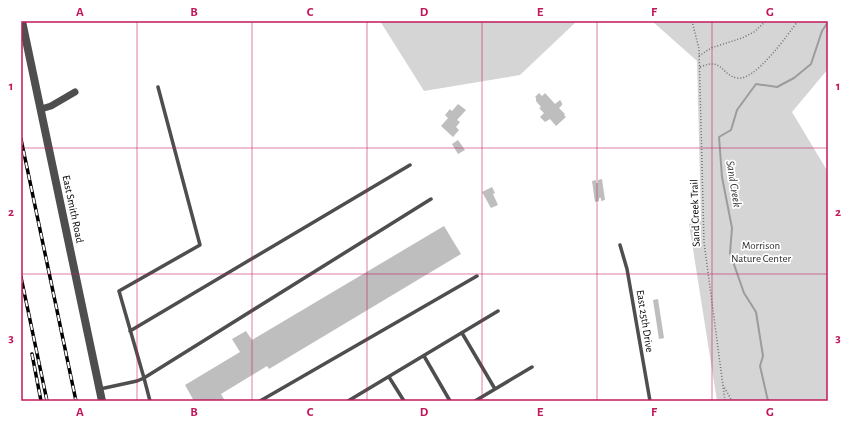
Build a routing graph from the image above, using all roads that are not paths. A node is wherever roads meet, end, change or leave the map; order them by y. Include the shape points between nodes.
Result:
1 (22, 21) edge
2 (158, 87) dead end
3 (75, 92) dead end
4 (41, 109) junction
5 (410, 165) dead end
6 (431, 199) dead end
7 (620, 245) dead end
8 (477, 276) dead end
9 (498, 311) dead end
10 (130, 331) junction
11 (462, 333) junction
12 (424, 356) junction
13 (532, 367) dead end
14 (389, 377) junction
15 (144, 378) junction
16 (100, 389) junction
17 (495, 389) junction
18 (102, 401) edge
19 (150, 401) edge
20 (260, 401) edge
21 (348, 401) edge
22 (404, 401) edge
23 (450, 401) edge
24 (475, 401) edge
25 (650, 401) edge

1 - 4 street, East Smith Road
2 - 10 lane via 200,245 119,291
3 - 4 street
4 - 16 street, East Smith Road
5 - 10 lane
6 - 15 lane
7 - 25 lane, East 25th Drive via 627,269
8 - 20 lane
9 - 11 lane
10 - 15 lane
11 - 12 lane
11 - 17 lane
12 - 14 lane
12 - 23 lane
13 - 17 lane
14 - 21 lane
14 - 22 lane
15 - 16 lane
15 - 19 lane
16 - 18 street, East Smith Road
17 - 24 lane

